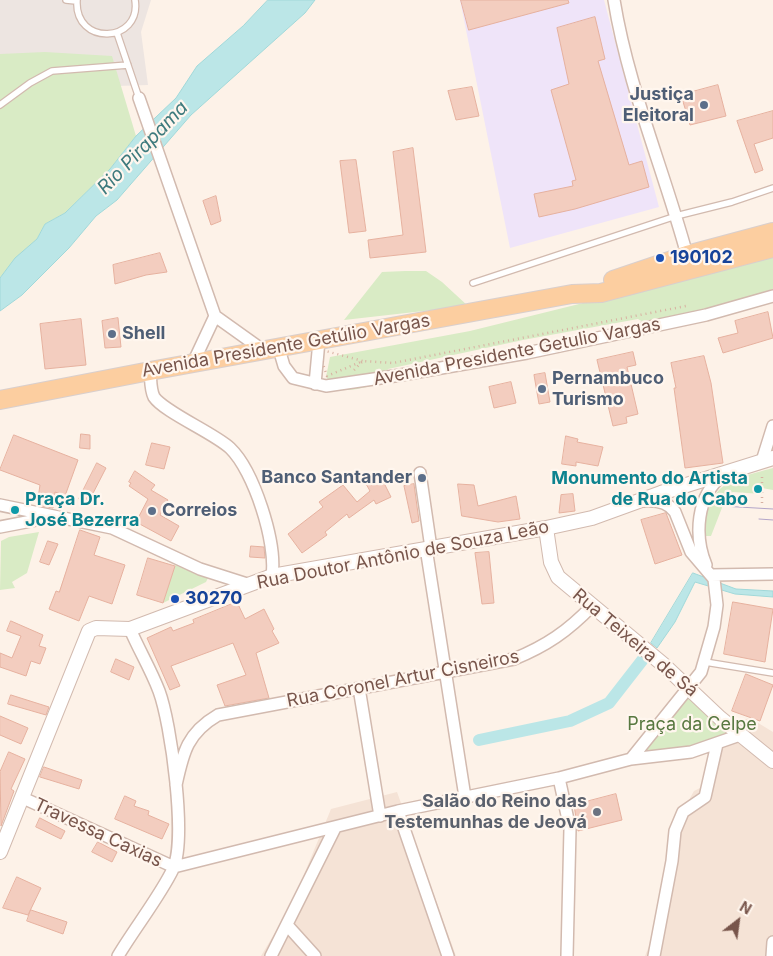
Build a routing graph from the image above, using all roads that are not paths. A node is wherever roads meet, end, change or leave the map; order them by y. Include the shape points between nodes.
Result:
1 (66, 0) edge
2 (135, 0) edge
3 (614, 0) edge
4 (77, 1) edge
5 (117, 33) junction
6 (128, 65) junction
7 (139, 98) joint
8 (0, 105) edge
9 (773, 188) edge
10 (676, 216) junction
11 (773, 232) edge
12 (773, 248) edge
13 (686, 255) junction
14 (473, 283) dead end
15 (572, 294) junction
16 (773, 296) edge
17 (215, 316) junction
18 (318, 345) junction
19 (272, 350) junction
20 (193, 363) junction
21 (150, 371) junction
22 (315, 384) junction
23 (0, 400) edge
24 (773, 426) edge
25 (766, 463) edge
26 (726, 472) junction
27 (420, 473) dead end
28 (638, 501) junction
29 (0, 505) edge
30 (58, 516) junction
31 (0, 527) edge
32 (546, 528) junction
33 (428, 548) junction
34 (709, 572) junction
35 (773, 574) edge
36 (272, 576) junction
37 (247, 584) junction
38 (592, 606) junction
39 (130, 629) junction
40 (706, 662) junction
41 (773, 672) edge
42 (444, 674) junction
43 (688, 686) junction
44 (359, 688) junction
45 (740, 735) junction
46 (717, 744) junction
47 (631, 759) junction
48 (773, 760) edge
49 (559, 778) junction
50 (176, 785) junction
51 (465, 797) junction
52 (23, 798) junction
53 (398, 811) junction
54 (380, 816) junction
55 (335, 828) junction
56 (0, 852) edge
57 (174, 867) junction
58 (287, 925) junction
59 (773, 942) edge
60 (118, 956) edge
61 (271, 956) edge
62 (315, 956) edge
63 (448, 956) edge
64 (567, 956) edge
65 (654, 956) edge
66 (772, 956) edge

1 - 4 lane
2 - 5 lane via 134,17
3 - 10 street via 622,43
4 - 5 lane via 77,12 88,28 97,33
5 - 6 lane
6 - 7 lane
6 - 8 lane via 52,71
7 - 17 street
9 - 10 lane
10 - 13 street
10 - 14 lane
11 - 13 main road, Avenida Presidente Getúlio Vargas
12 - 15 main road, Avenida Presidente Getúlio Vargas via 613,291
13 - 15 main road, Avenida Presidente Getúlio Vargas
15 - 18 main road, Avenida Presidente Getúlio Vargas
16 - 22 street, Avenida Presidente Getulio Vargas via 706,316 527,353 382,378 326,386
17 - 19 street
17 - 20 street
18 - 19 main road, Avenida Presidente Getúlio Vargas
18 - 22 street
19 - 20 main road, Avenida Presidente Getúlio Vargas
19 - 22 street, Avenida Presidente Getulio Vargas via 293,378
20 - 21 main road, Avenida Presidente Getúlio Vargas
21 - 23 main road, Avenida Presidente Getúlio Vargas
21 - 36 street via 151,388 159,402 229,447 246,469 270,543
24 - 25 street
25 - 26 street, Rua Doutor Antônio de Souza Leão
26 - 28 street, Rua Doutor Antônio de Souza Leão
26 - 34 street via 710,489 698,526 698,540
27 - 33 street
28 - 32 street, Rua Doutor Antônio de Souza Leão via 592,518
28 - 34 street via 653,500 672,508 691,552
29 - 30 street
30 - 31 street
30 - 37 street via 112,528 200,569
32 - 33 street, Rua Doutor Antônio de Souza Leão
32 - 38 street, Rua Teixeira de Sá via 553,570
33 - 36 street, Rua Doutor Antônio de Souza Leão
33 - 42 street
34 - 35 street
34 - 40 street via 717,594 717,605
36 - 37 street, Rua Doutor Antônio de Souza Leão
37 - 39 street, Rua Doutor Antônio de Souza Leão
38 - 42 street, Rua Coronel Artur Cisneiros via 566,632 531,653 514,660
38 - 43 street, Rua Teixeira de Sá
39 - 50 street via 159,692 167,719
39 - 52 street, Rua Doutor Antônio de Souza Leão via 96,628 89,631
40 - 41 lane
40 - 43 street
42 - 44 street, Rua Coronel Artur Cisneiros
42 - 51 street
43 - 45 street, Rua Teixeira de Sá
43 - 47 street
44 - 50 street, Rua Coronel Artur Cisneiros via 218,715 203,727 183,752
44 - 54 street
45 - 46 street
45 - 48 street, Rua Teixeira de Sá
46 - 47 street via 683,754
46 - 65 street via 705,797 684,812 675,831
47 - 49 street
49 - 51 street
49 - 64 street via 571,835
50 - 57 street via 178,832
51 - 53 street
52 - 56 street
52 - 57 street, Travessa Caxias
53 - 54 street
53 - 63 street
54 - 55 street
55 - 57 street
55 - 58 street
57 - 60 street
58 - 61 street
58 - 62 street
59 - 66 street

